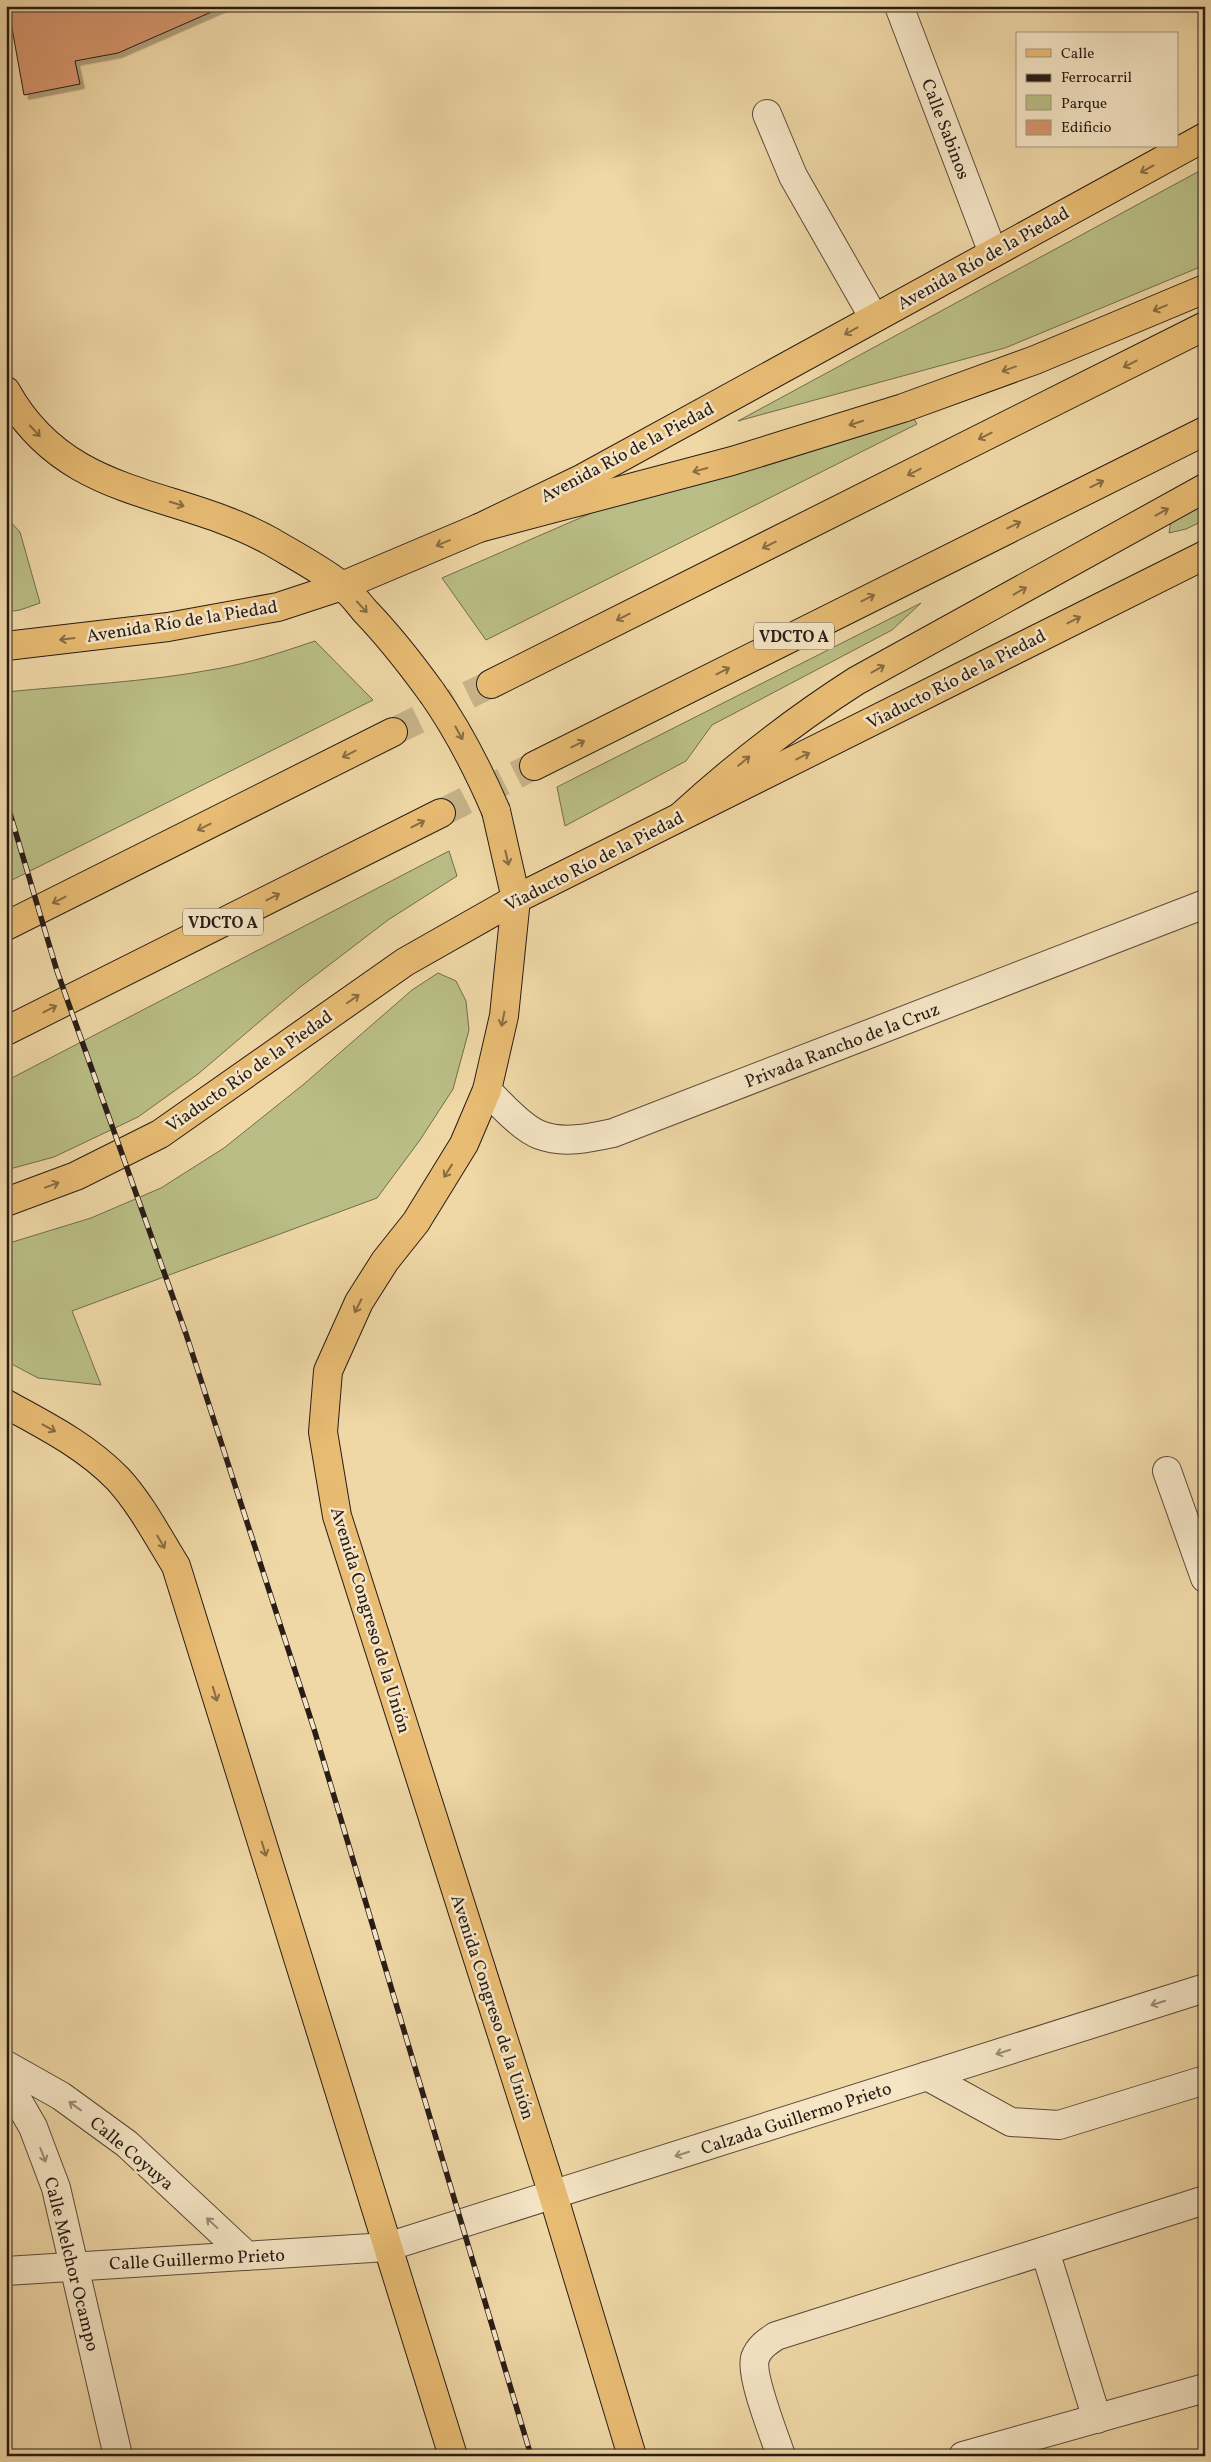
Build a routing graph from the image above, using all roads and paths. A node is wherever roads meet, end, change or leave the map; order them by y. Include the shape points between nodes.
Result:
1 (899, 6) edge
2 (767, 114) dead end
3 (1205, 137) edge
4 (994, 252) junction
5 (1205, 289) edge
6 (874, 318) junction
7 (1205, 326) edge
8 (6, 391) edge
9 (1205, 431) edge
10 (1205, 488) edge
11 (479, 528) junction
12 (1205, 555) edge
13 (342, 586) junction
14 (6, 646) edge
15 (491, 684) tunnel mouth
16 (393, 732) tunnel mouth
17 (534, 766) tunnel mouth
18 (440, 813) tunnel mouth
19 (681, 816) junction
20 (516, 899) junction
21 (1205, 904) edge
22 (6, 926) edge
23 (6, 1031) edge
24 (487, 1090) junction
25 (6, 1202) edge
26 (6, 1404) edge
27 (1167, 1471) dead end
28 (1205, 1578) edge
29 (1205, 1988) edge
30 (6, 2065) edge
31 (928, 2076) junction
32 (6, 2080) edge
33 (1205, 2080) edge
34 (553, 2195) junction
35 (1205, 2200) edge
36 (387, 2247) junction
37 (1045, 2251) junction
38 (247, 2256) junction
39 (73, 2266) junction
40 (6, 2271) edge
41 (1205, 2388) edge
42 (1098, 2419) junction
43 (118, 2456) edge
44 (453, 2456) edge
45 (632, 2456) edge
46 (781, 2456) edge
47 (963, 2456) edge

1 - 4 street, Calle Sabinos
2 - 6 street via 793,176
3 -> 4 main road, Avenida Río de la Piedad
4 - 6 main road, Avenida Río de la Piedad
5 -> 11 main road via 1035,360 903,408 732,461
6 -> 11 main road, Avenida Río de la Piedad via 583,478
7 -> 15 main road
8 -> 13 main road, Avenida Congreso de la Unión via 26,421 70,463 132,490 214,515 271,541
17 -> 9 main road, VDCTO A
19 -> 10 main road via 758,748 848,686
11 -> 13 main road, Avenida Río de la Piedad
19 -> 12 main road, Viaducto Río de la Piedad
13 -> 14 main road, Avenida Río de la Piedad via 278,607 168,627
13 -> 20 main road, Avenida Congreso de la Unión, bridge via 394,642 457,729 496,811
16 -> 22 main road
23 -> 18 main road, VDCTO A
19 - 20 main road, Viaducto Río de la Piedad
20 -> 24 main road, Avenida Congreso de la Unión via 504,1016
25 -> 20 main road, Viaducto Río de la Piedad via 76,1176 160,1134 405,962
21 - 24 street, Privada Rancho de la Cruz via 613,1133 577,1140 540,1135 509,1113
24 -> 34 main road, Avenida Congreso de la Unión via 464,1144 416,1222 385,1261 359,1302 328,1371 323,1432 337,1516
26 -> 36 main road via 74,1442 118,1480 147,1518 176,1566
27 - 28 street
29 -> 31 street, Calzada Guillermo Prieto
38 -> 30 street, Calle Coyuya via 127,2144 61,2096
31 - 33 street via 1011,2122 1059,2125
31 -> 34 street, Calzada Guillermo Prieto
32 -> 39 street, Calle Melchor Ocampo via 33,2127 56,2188
34 - 36 street, Calzada Guillermo Prieto
34 - 45 main road, Avenida Congreso de la Unión
35 - 37 street
36 - 38 street, Calle Guillermo Prieto
36 - 44 main road
37 - 42 street
37 - 46 street via 776,2336 763,2345 755,2359 756,2376
38 - 39 street, Calle Guillermo Prieto
39 - 40 street, Calle Guillermo Prieto
39 - 43 street, Calle Melchor Ocampo
41 - 42 street
42 - 47 street

